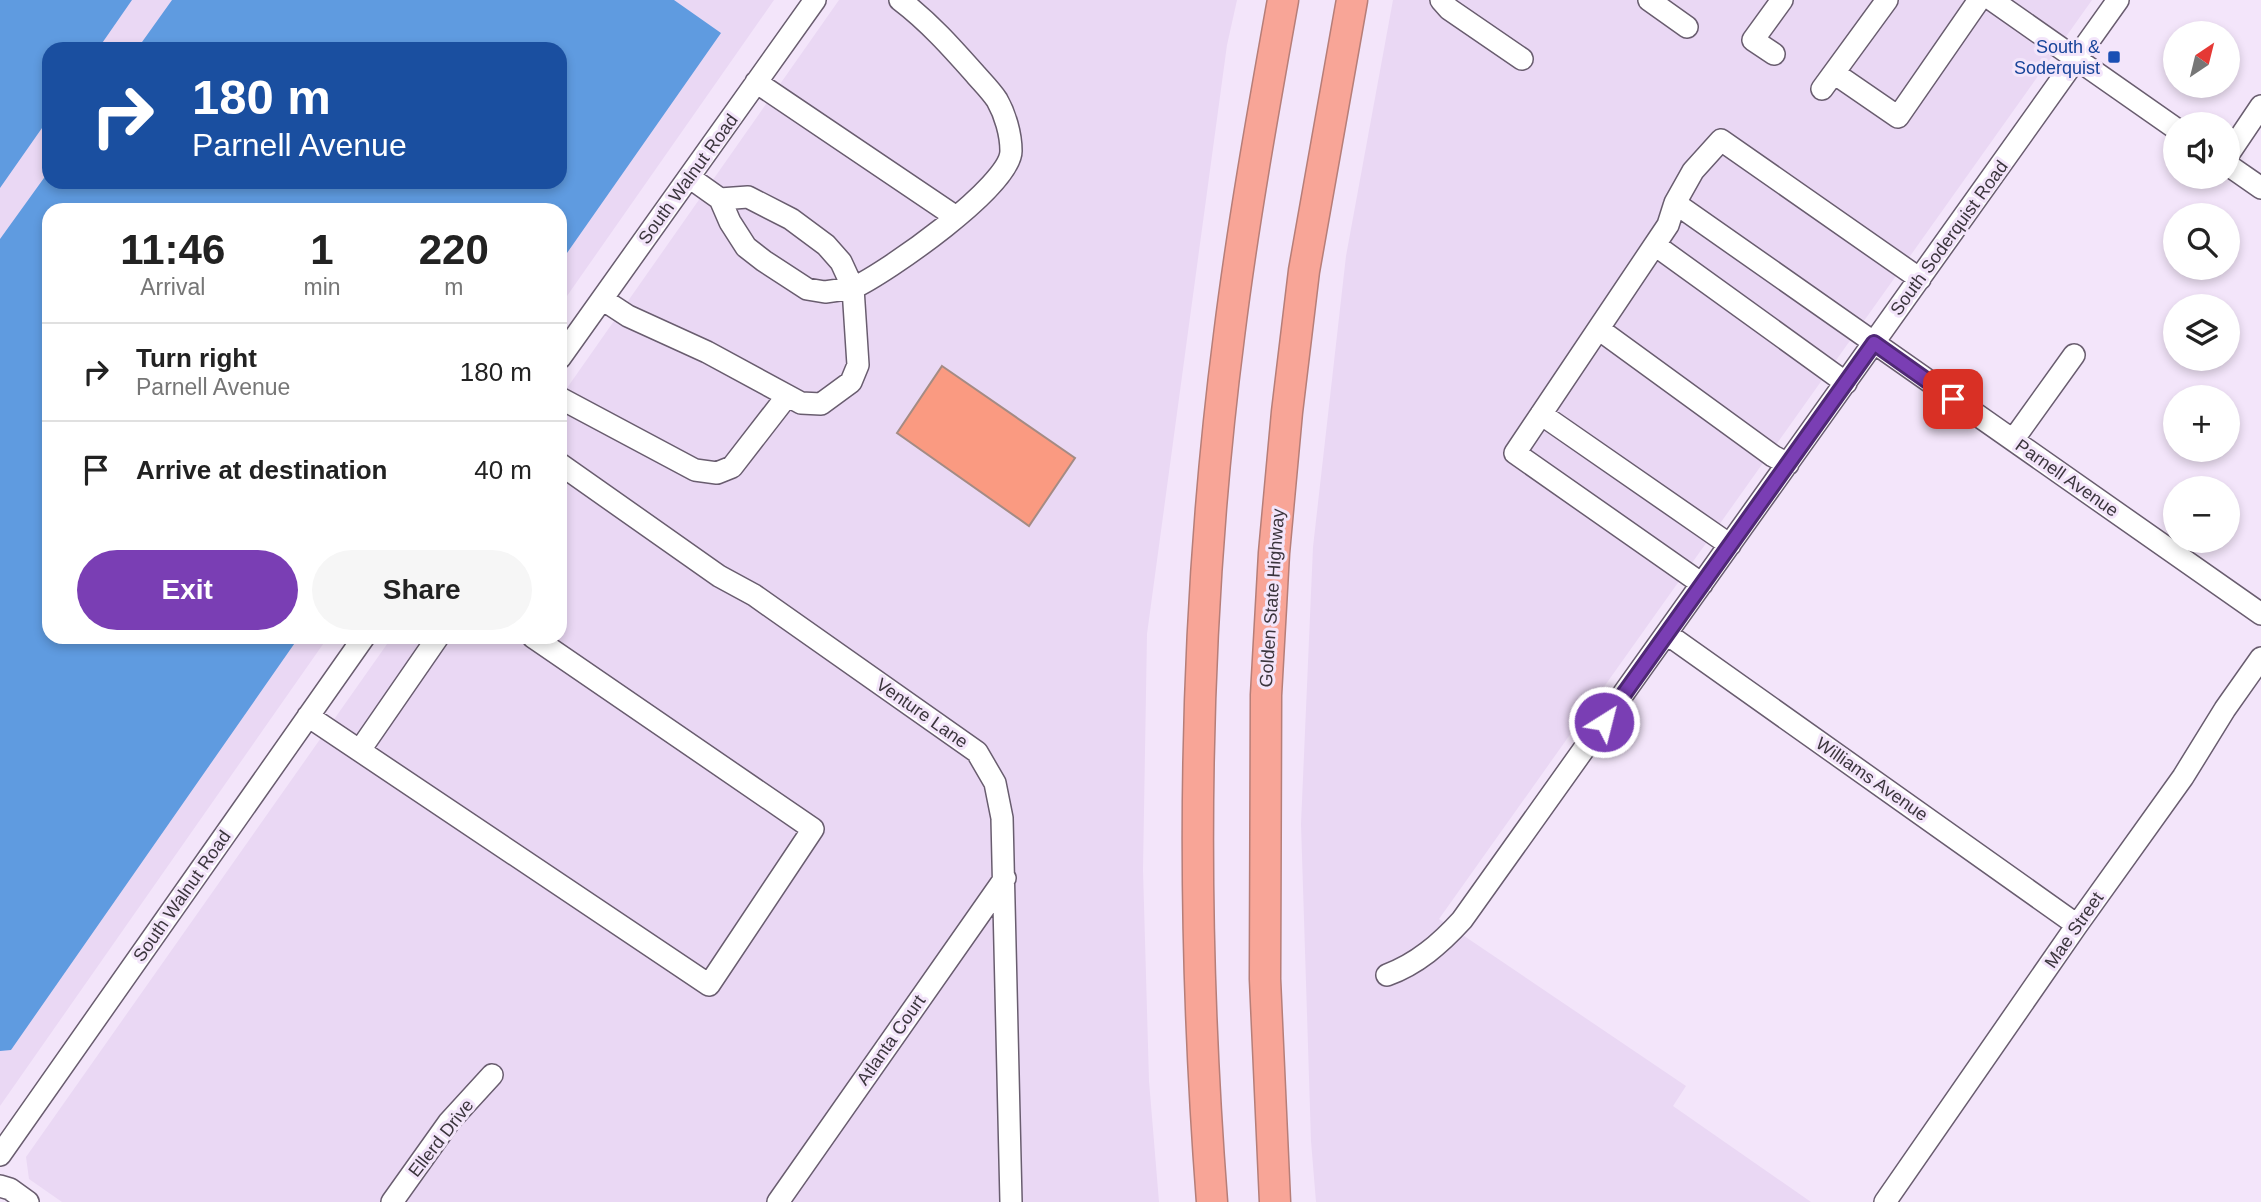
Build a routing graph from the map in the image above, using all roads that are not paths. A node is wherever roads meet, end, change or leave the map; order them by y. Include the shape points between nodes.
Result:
1 (815, 0) edge
2 (900, 0) edge
3 (1283, 0) edge
4 (1352, 0) edge
5 (1441, 0) edge
6 (1782, 0) edge
7 (1887, 0) edge
8 (2118, 0) edge
9 (1992, 1) edge
10 (1662, 4) edge
11 (1687, 27) dead end
12 (1774, 54) dead end
13 (1522, 59) dead end
14 (2077, 59) junction
15 (757, 82) junction
16 (2261, 106) edge
17 (2163, 120) edge
18 (2240, 137) edge
19 (2240, 172) edge
20 (689, 177) junction
21 (2261, 187) edge
22 (720, 199) junction
23 (1675, 203) junction
24 (956, 217) junction
25 (1655, 245) junction
26 (1920, 279) junction
27 (853, 288) junction
28 (602, 299) junction
29 (1600, 330) junction
30 (1874, 343) junction
31 (567, 348) edge
32 (2074, 355) dead end
33 (1846, 383) junction
34 (787, 396) junction
35 (567, 402) edge
36 (1541, 414) junction
37 (2013, 440) junction
38 (1788, 464) junction
39 (567, 469) edge
40 (1730, 545) junction
41 (1702, 584) junction
42 (2261, 614) edge
43 (1667, 634) junction
44 (359, 644) edge
45 (433, 644) edge
46 (543, 644) edge
47 (2261, 658) edge
48 (308, 716) junction
49 (360, 750) junction
50 (1004, 878) junction
51 (2077, 925) junction
52 (1387, 975) dead end
53 (492, 1075) dead end
54 (0, 1156) edge
55 (0, 1186) edge
56 (28, 1202) edge
57 (392, 1202) edge
58 (778, 1202) edge
59 (1012, 1202) edge
60 (1213, 1202) edge
61 (1275, 1202) edge
62 (1885, 1202) edge

1 - 15 street, South Walnut Road
2 - 24 street via 927,21 997,99 1009,129 1012,153 1002,173
3 - 60 highway via 1229,337 1203,626 1198,916
4 - 61 highway, Golden State Highway via 1304,271 1273,566 1266,695 1265,979
5 - 13 street
6 - 12 street via 1753,40
7 - 9 street via 1828,81 1898,117
8 - 14 street, South Soderquist Road
9 - 14 street
10 - 11 street
14 - 17 street
14 - 26 street, South Soderquist Road
15 - 20 street, South Walnut Road
15 - 24 street
16 - 18 street
19 - 21 street
20 - 22 street
20 - 28 street, South Walnut Road
22 - 27 street via 748,197 791,219 826,245 841,262
22 - 27 street via 746,247 764,261 807,289
23 - 25 street
23 - 26 street via 1693,171 1721,140
23 - 30 street, Parnell Avenue
24 - 27 street via 935,236
25 - 29 street
25 - 33 street
26 - 30 street, South Soderquist Road
27 - 34 street via 858,365 851,382 821,404
28 - 31 street, South Walnut Road
28 - 34 street
29 - 36 street
29 - 38 street
30 - 33 street, South Soderquist Road
30 - 37 street, Parnell Avenue
32 - 37 street
33 - 38 street, South Soderquist Road
34 - 35 street via 732,467 717,473 695,470
36 - 40 street
36 - 41 street via 1515,453
37 - 42 street, Parnell Avenue
38 - 40 street, South Soderquist Road
39 - 50 street, Venture Lane via 977,751 995,783 1002,818
40 - 41 street, South Soderquist Road
41 - 43 street, South Soderquist Road
43 - 51 street, Williams Avenue
43 - 52 street, South Soderquist Road via 1462,920 1441,943
44 - 48 street, South Walnut Road
45 - 49 street
46 - 49 street via 813,829 709,985
47 - 51 street, Mae Street
48 - 49 street
48 - 54 street, South Walnut Road
50 - 58 street, Atlanta Court
50 - 59 street, Venture Lane
51 - 62 street, Mae Street
53 - 57 street, Ellerd Drive via 449,1122
55 - 56 street

